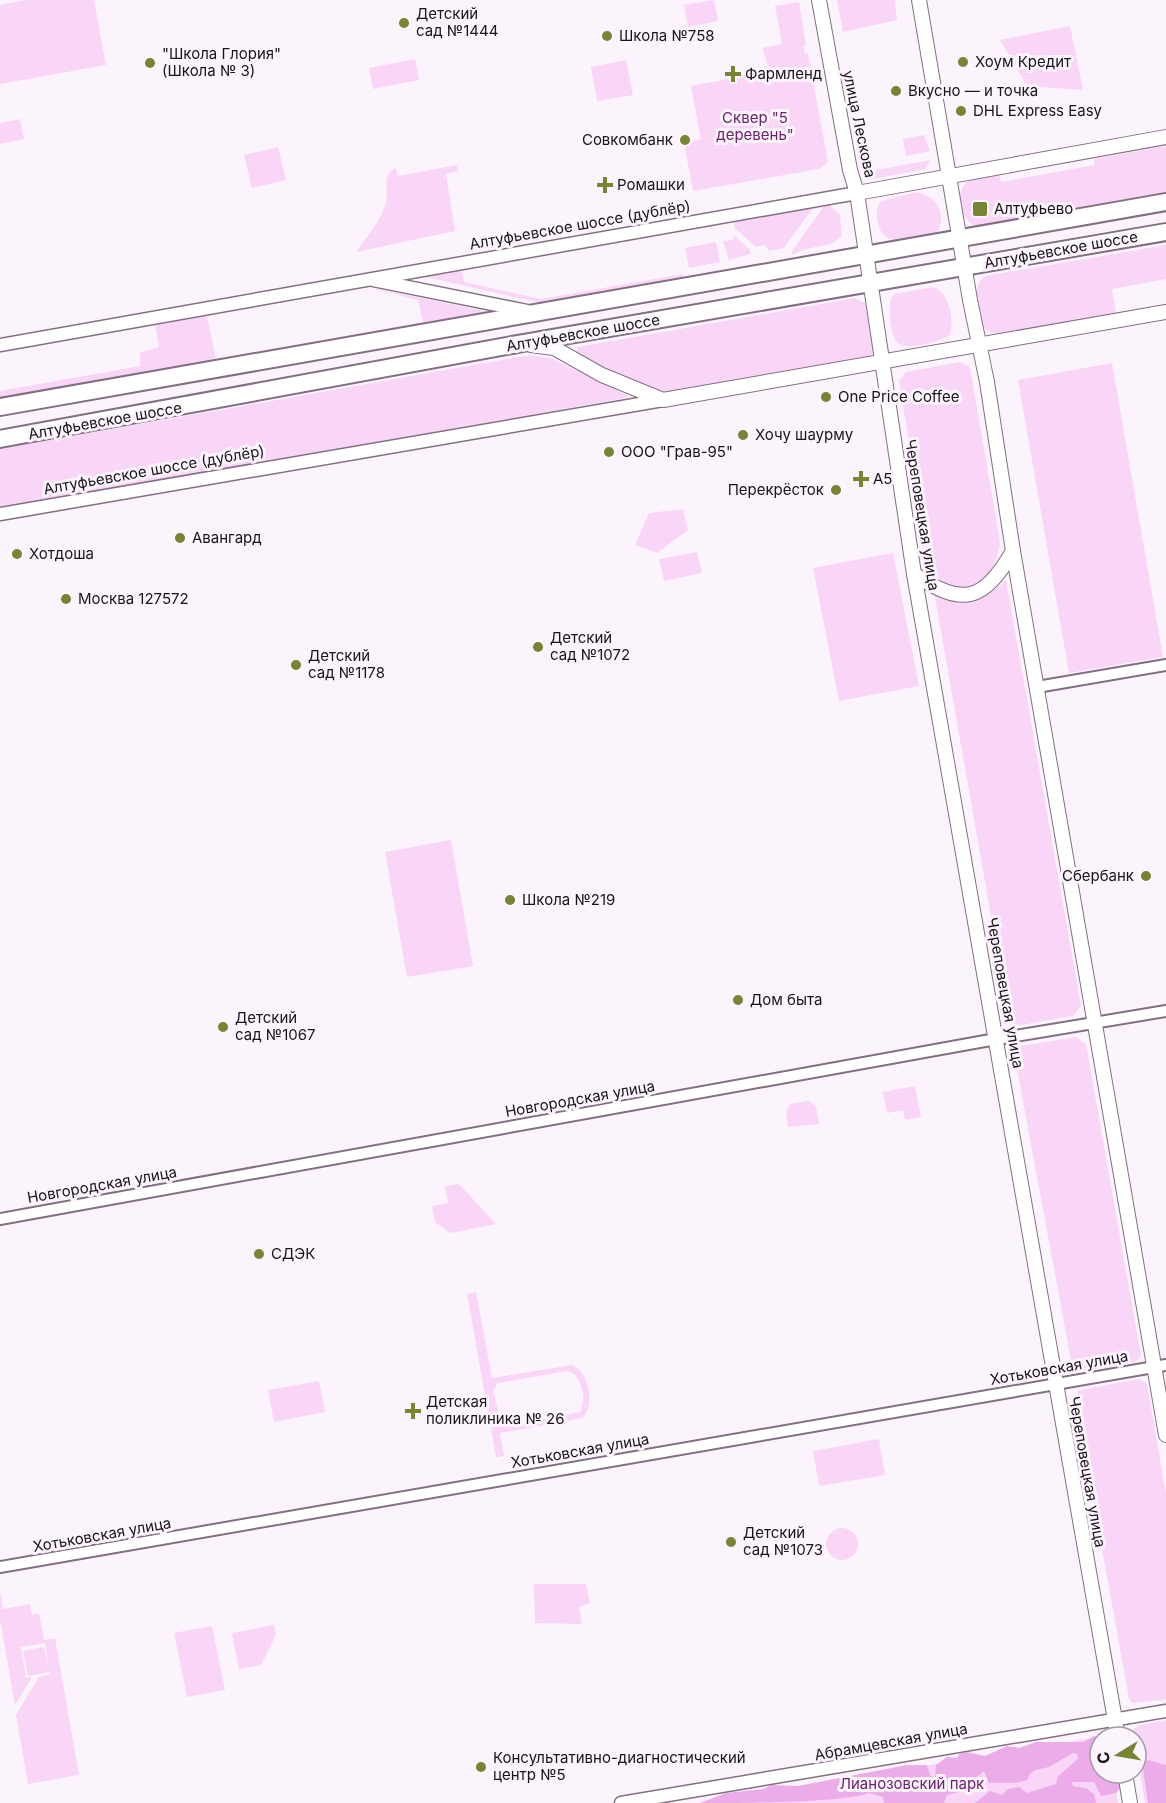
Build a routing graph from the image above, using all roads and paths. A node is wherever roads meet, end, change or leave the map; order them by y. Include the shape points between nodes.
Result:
1 (819, 0) edge
2 (919, 0) edge
3 (1166, 137) edge
4 (951, 175) junction
5 (857, 193) junction
6 (1166, 202) edge
7 (1166, 232) edge
8 (960, 238) junction
9 (867, 254) junction
10 (965, 267) junction
11 (365, 279) junction
12 (871, 282) junction
13 (534, 312) junction
14 (1166, 312) edge
15 (523, 344) junction
16 (979, 344) junction
17 (0, 345) edge
18 (882, 362) junction
19 (663, 400) junction
20 (0, 406) edge
21 (0, 439) edge
22 (0, 514) edge
23 (1013, 551) junction
24 (914, 574) junction
25 (1166, 665) edge
26 (1036, 687) junction
27 (1166, 1011) edge
28 (1095, 1023) junction
29 (998, 1040) junction
30 (0, 1219) edge
31 (1160, 1366) edge
32 (1055, 1384) junction
33 (1166, 1435) edge
34 (0, 1567) edge
35 (1166, 1711) edge
36 (1115, 1719) junction
37 (1116, 1725) edge
38 (1127, 1785) edge
39 (621, 1803) edge
40 (1130, 1803) edge

1 - 5 main road, улица Лескова
2 - 4 main road
3 - 4 main road, Алтуфьевское шоссе (дублёр)
4 - 5 main road, Алтуфьевское шоссе (дублёр)
4 - 8 main road
5 - 9 main road, улица Лескова
5 - 11 street, Алтуфьевское шоссе (дублёр)
6 - 8 main road, Алтуфьевское шоссе
7 - 10 main road, Алтуфьевское шоссе
8 - 9 main road, Алтуфьевское шоссе
8 - 10 main road
9 - 12 main road, Череповецкая улица
9 - 13 main road, Алтуфьевское шоссе
10 - 12 main road, Алтуфьевское шоссе
10 - 16 main road
11 - 13 street
11 - 17 street, Алтуфьевское шоссе (дублёр)
12 - 15 main road, Алтуфьевское шоссе
12 - 18 main road, Череповецкая улица
13 - 20 main road, Алтуфьевское шоссе
14 - 16 main road, Алтуфьевское шоссе (дублёр)
15 - 19 main road via 554,348 602,375
15 - 21 main road, Алтуфьевское шоссе
16 - 18 main road, Алтуфьевское шоссе (дублёр)
16 - 23 main road
18 - 19 main road, Алтуфьевское шоссе (дублёр)
18 - 24 main road, Череповецкая улица
19 - 22 street, Алтуфьевское шоссе (дублёр)
23 - 24 main road via 994,581 974,594 943,591
23 - 26 main road
24 - 29 main road, Череповецкая улица
25 - 26 street
26 - 28 main road
27 - 28 street, Новгородская улица
28 - 29 street, Новгородская улица
28 - 31 main road
29 - 30 street, Новгородская улица
29 - 32 main road, Череповецкая улица
31 - 32 street, Хотьковская улица
31 - 33 main road
32 - 34 street, Хотьковская улица
32 - 36 main road, Череповецкая улица
35 - 36 street, Абрамцевская улица
36 - 37 main road, Череповецкая улица
36 - 39 street, Абрамцевская улица
38 - 40 main road

